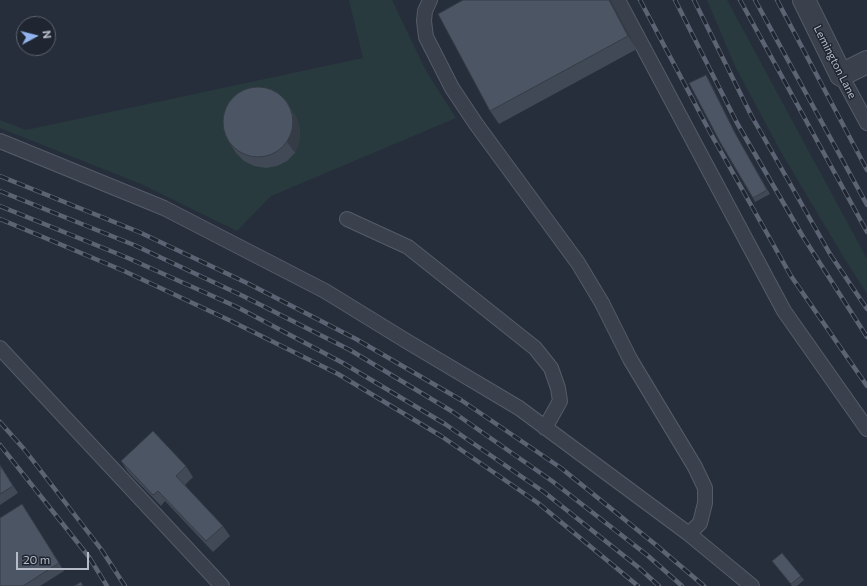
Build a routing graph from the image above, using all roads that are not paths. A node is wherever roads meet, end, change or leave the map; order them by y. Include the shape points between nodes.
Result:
1 (430, 0) edge
2 (618, 0) edge
3 (804, 0) edge
4 (867, 62) edge
5 (841, 75) junction
6 (867, 124) edge
7 (0, 141) edge
8 (347, 219) dead end
9 (0, 348) edge
10 (545, 428) junction
11 (867, 428) edge
12 (689, 534) junction
13 (222, 586) edge
14 (752, 586) edge

1 - 12 lane via 425,11 426,37 452,88 578,263 602,303 630,359 695,467 705,488 705,503 700,523
2 - 11 lane via 784,311
3 - 5 street, Lemington Lane
4 - 5 street
5 - 6 lane, Lemington Lane
7 - 10 lane via 164,208 325,290 519,408
8 - 10 lane via 408,247 535,348 551,368 560,401
9 - 13 lane
10 - 12 lane
12 - 14 lane

